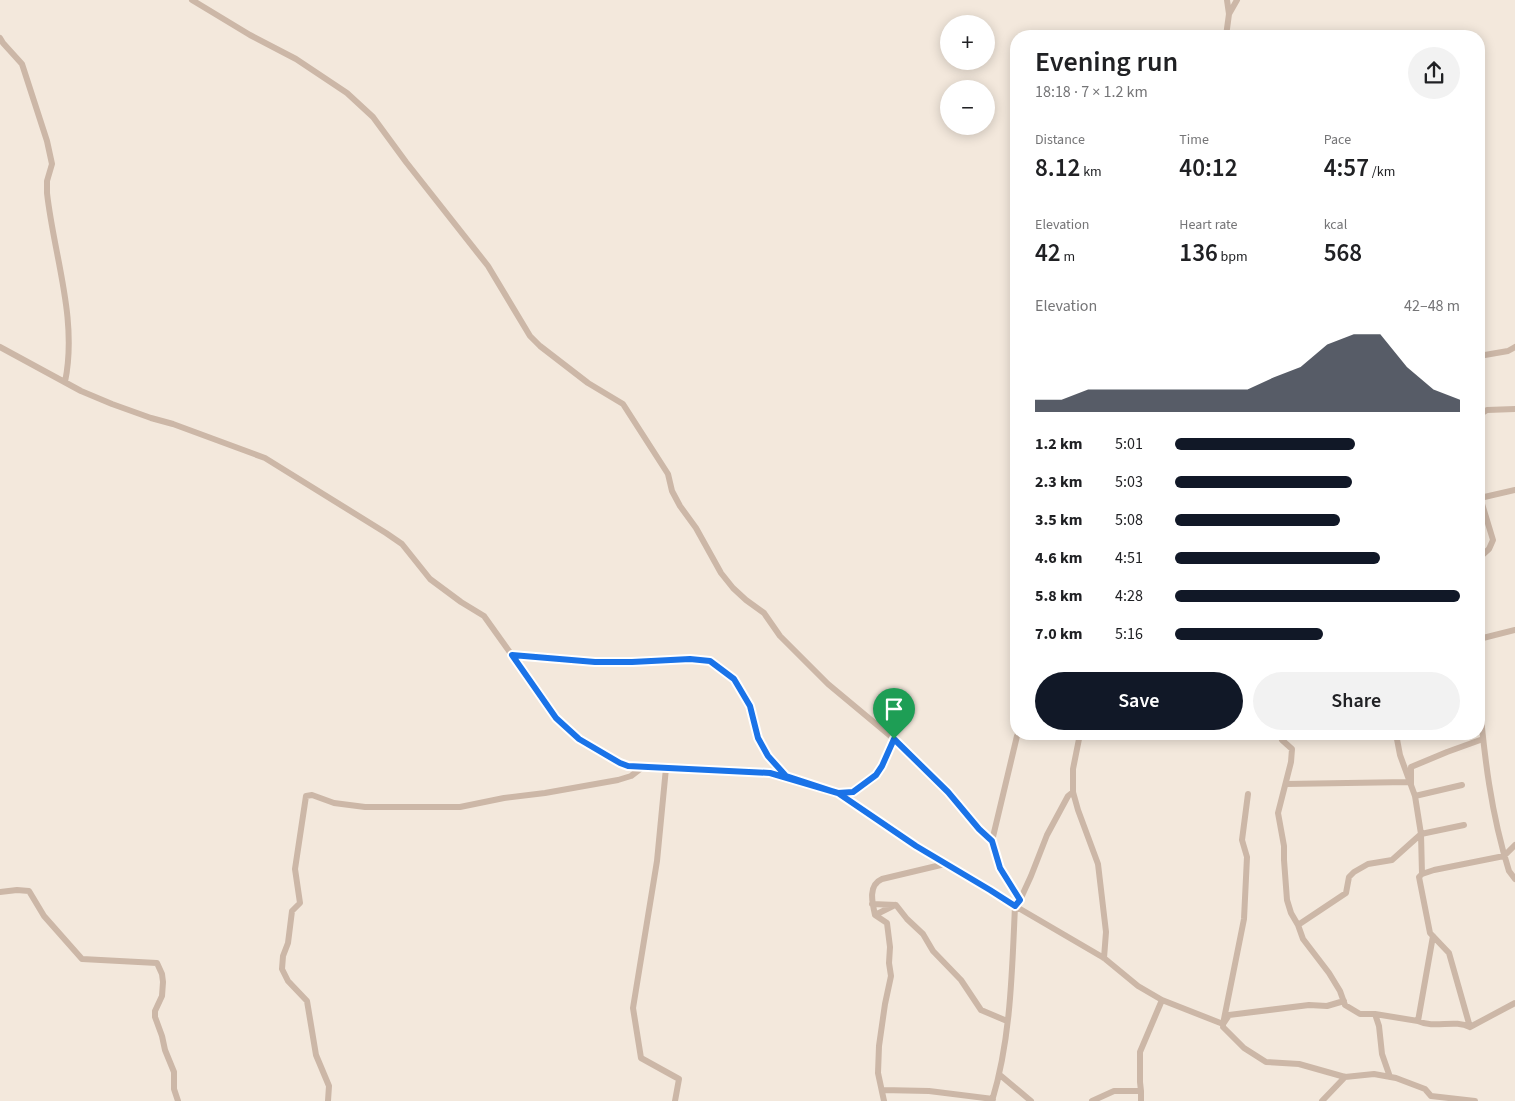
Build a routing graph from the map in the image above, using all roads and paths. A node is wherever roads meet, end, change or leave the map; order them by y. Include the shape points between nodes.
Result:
1 (192, 0) edge
2 (1227, 0) edge
3 (1237, 0) edge
4 (1229, 14) junction
5 (1226, 30) edge
6 (0, 38) edge
7 (0, 347) edge
8 (1515, 347) edge
9 (1485, 355) edge
10 (65, 382) junction
11 (1515, 409) edge
12 (1485, 411) edge
13 (1515, 490) edge
14 (1485, 495) edge
15 (1485, 514) edge
16 (1485, 553) edge
17 (1515, 630) edge
18 (1485, 638) edge
19 (512, 655) junction
20 (894, 739) junction
21 (1017, 740) edge
22 (1079, 740) edge
23 (1282, 740) dead end
24 (1397, 740) edge
25 (1480, 740) edge
26 (1483, 740) edge
27 (644, 766) junction
28 (666, 768) junction
29 (786, 776) junction
30 (1286, 784) junction
31 (1410, 784) junction
32 (1462, 785) dead end
33 (1073, 792) junction
34 (838, 793) junction
35 (1248, 794) dead end
36 (1415, 796) junction
37 (1464, 825) dead end
38 (1421, 834) junction
39 (992, 841) junction
40 (1515, 845) edge
41 (1504, 856) junction
42 (945, 864) junction
43 (1422, 874) junction
44 (1515, 879) edge
45 (0, 892) edge
46 (1020, 900) junction
47 (872, 904) junction
48 (896, 905) junction
49 (1015, 906) junction
50 (875, 915) junction
51 (1298, 925) junction
52 (1432, 936) junction
53 (1104, 958) junction
54 (1162, 1000) junction
55 (1344, 1001) junction
56 (1515, 1003) edge
57 (1375, 1014) junction
58 (1007, 1021) junction
59 (1418, 1021) junction
60 (1223, 1024) junction
61 (1470, 1027) junction
62 (1000, 1075) junction
63 (1345, 1077) junction
64 (1390, 1077) junction
65 (882, 1090) junction
66 (1141, 1091) junction
67 (992, 1100) edge
68 (178, 1101) edge
69 (328, 1101) edge
70 (675, 1101) edge
71 (884, 1101) edge
72 (1031, 1101) edge
73 (1092, 1101) edge
74 (1141, 1101) edge
75 (1322, 1101) edge
76 (1475, 1101) edge

1 - 20 street via 296,59 347,93 373,117 488,266 530,336 588,383 623,404 668,474 680,506 732,588 764,613 780,636 828,684
2 - 4 street
3 - 4 street
4 - 5 street
6 - 10 street via 22,64 51,162 46,181 47,193 61,268 70,352
7 - 10 street
8 - 9 street
10 - 19 street via 112,404 265,458 402,544 430,579 484,616
11 - 12 street
13 - 14 street
15 - 16 street via 1494,540
17 - 18 street
19 - 27 street via 556,718 579,739 620,763
19 - 29 street via 595,662 710,661 734,679 750,706 758,738 768,756
20 - 34 street via 876,775 853,792
20 - 39 street
21 - 39 street
22 - 33 street via 1073,769
23 - 30 street via 1292,749
24 - 31 street
25 - 31 street via 1411,767
26 - 41 street via 1492,804
27 - 28 street
27 - 69 street via 631,776 618,780 460,807 365,807 342,805 312,794 306,796 295,869 300,903 292,910 282,969 288,981 307,1001 316,1055 327,1081
28 - 29 street
28 - 70 street via 656,861 633,1008 641,1058 679,1080
29 - 34 street
30 - 31 street
30 - 51 street via 1278,813 1284,846 1287,900
31 - 36 street
32 - 36 street
33 - 46 street via 1047,835
33 - 53 street via 1098,864 1106,932
34 - 42 street
35 - 60 street via 1242,840 1246,857 1244,919
36 - 38 street
37 - 38 street
38 - 43 street
38 - 51 street via 1392,860 1368,864 1351,874 1346,893
39 - 46 street via 1000,868
40 - 41 street
41 - 43 street
41 - 44 street
42 - 47 street via 876,882
42 - 49 street
43 - 52 street via 1419,877
45 - 68 street via 29,891 44,916 82,959 157,962 163,982 155,1017 174,1072
46 - 49 street
47 - 48 street
47 - 50 street
48 - 50 street
48 - 58 street via 923,934 933,951 962,980 981,1010
49 - 53 street
49 - 58 street
50 - 65 street via 887,923 890,947 888,963 891,976 879,1046 878,1073
51 - 55 street via 1303,939 1329,973
52 - 59 street
52 - 61 street via 1449,953
53 - 54 street via 1138,986
54 - 60 street
54 - 66 street via 1140,1052
55 - 57 street via 1360,1014
55 - 60 street via 1326,1006 1308,1005 1229,1015
56 - 61 street
57 - 59 street
57 - 64 street
58 - 62 street
59 - 61 street
60 - 63 street via 1244,1048 1266,1062 1299,1064
62 - 67 street
62 - 72 street
63 - 64 street via 1374,1074
63 - 75 street
64 - 76 street via 1425,1089 1431,1096
65 - 67 street via 929,1091
65 - 71 street
66 - 73 street via 1114,1091
66 - 74 street

